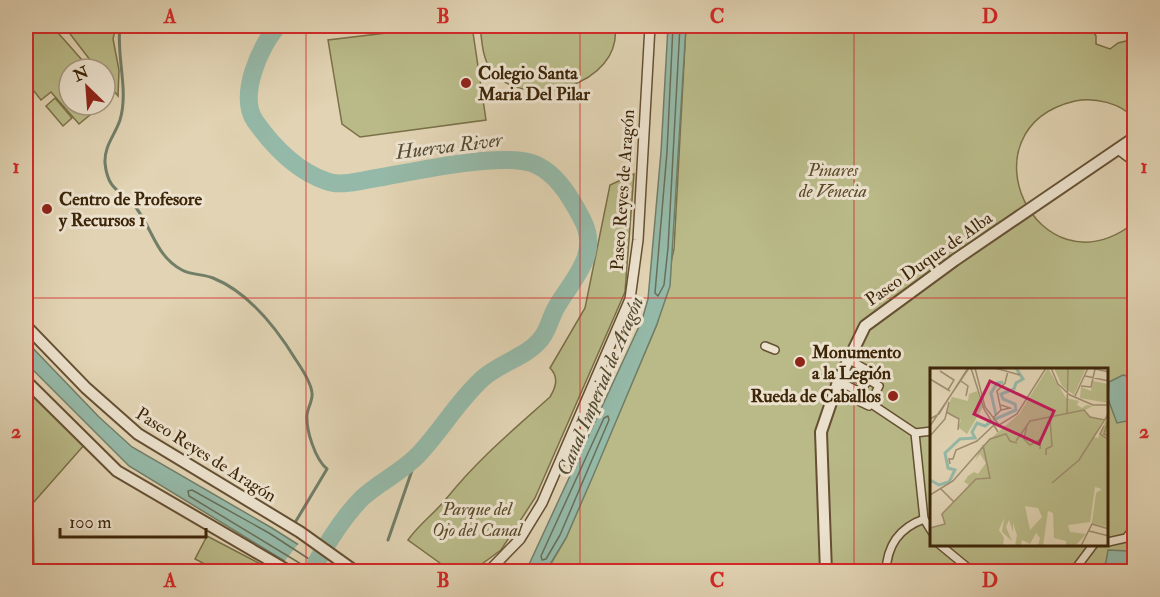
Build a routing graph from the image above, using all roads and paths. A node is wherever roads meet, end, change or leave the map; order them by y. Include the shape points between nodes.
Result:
1 (650, 26) edge
2 (1134, 138) edge
3 (1118, 149) junction
4 (1134, 160) edge
5 (26, 326) edge
6 (765, 346) dead end
7 (775, 350) dead end
8 (848, 359) junction
9 (826, 375) dead end
10 (26, 381) edge
11 (838, 381) junction
12 (863, 388) junction
13 (875, 395) junction
14 (930, 431) edge
15 (915, 433) junction
16 (924, 519) junction
17 (1134, 528) edge
18 (930, 529) edge
19 (1109, 542) edge
20 (941, 546) edge
21 (1092, 546) edge
22 (286, 568) edge
23 (354, 570) edge
24 (488, 572) edge
25 (826, 572) edge
26 (886, 572) edge
27 (973, 572) edge
28 (1073, 572) edge

1 - 24 street, Paseo Reyes de Aragón via 638,240 630,299 542,503 520,539
2 - 3 street, Paseo Duque de Alba
3 - 4 street
3 - 8 street, Paseo Duque de Alba via 873,318
5 - 23 street, Paseo Reyes de Aragón via 138,434
6 - 7 street
8 - 11 street, Paseo Duque de Alba
8 - 12 street via 873,373
9 - 11 street
10 - 22 street via 117,471
11 - 12 street
11 - 12 street
11 - 25 street, Paseo Duque de Alba via 821,432
12 - 13 street
12 - 13 street
13 - 15 street
14 - 15 street
15 - 16 street
16 - 18 street
16 - 26 street via 912,523 891,544
17 - 19 street via 1126,538
20 - 27 street
21 - 28 street

